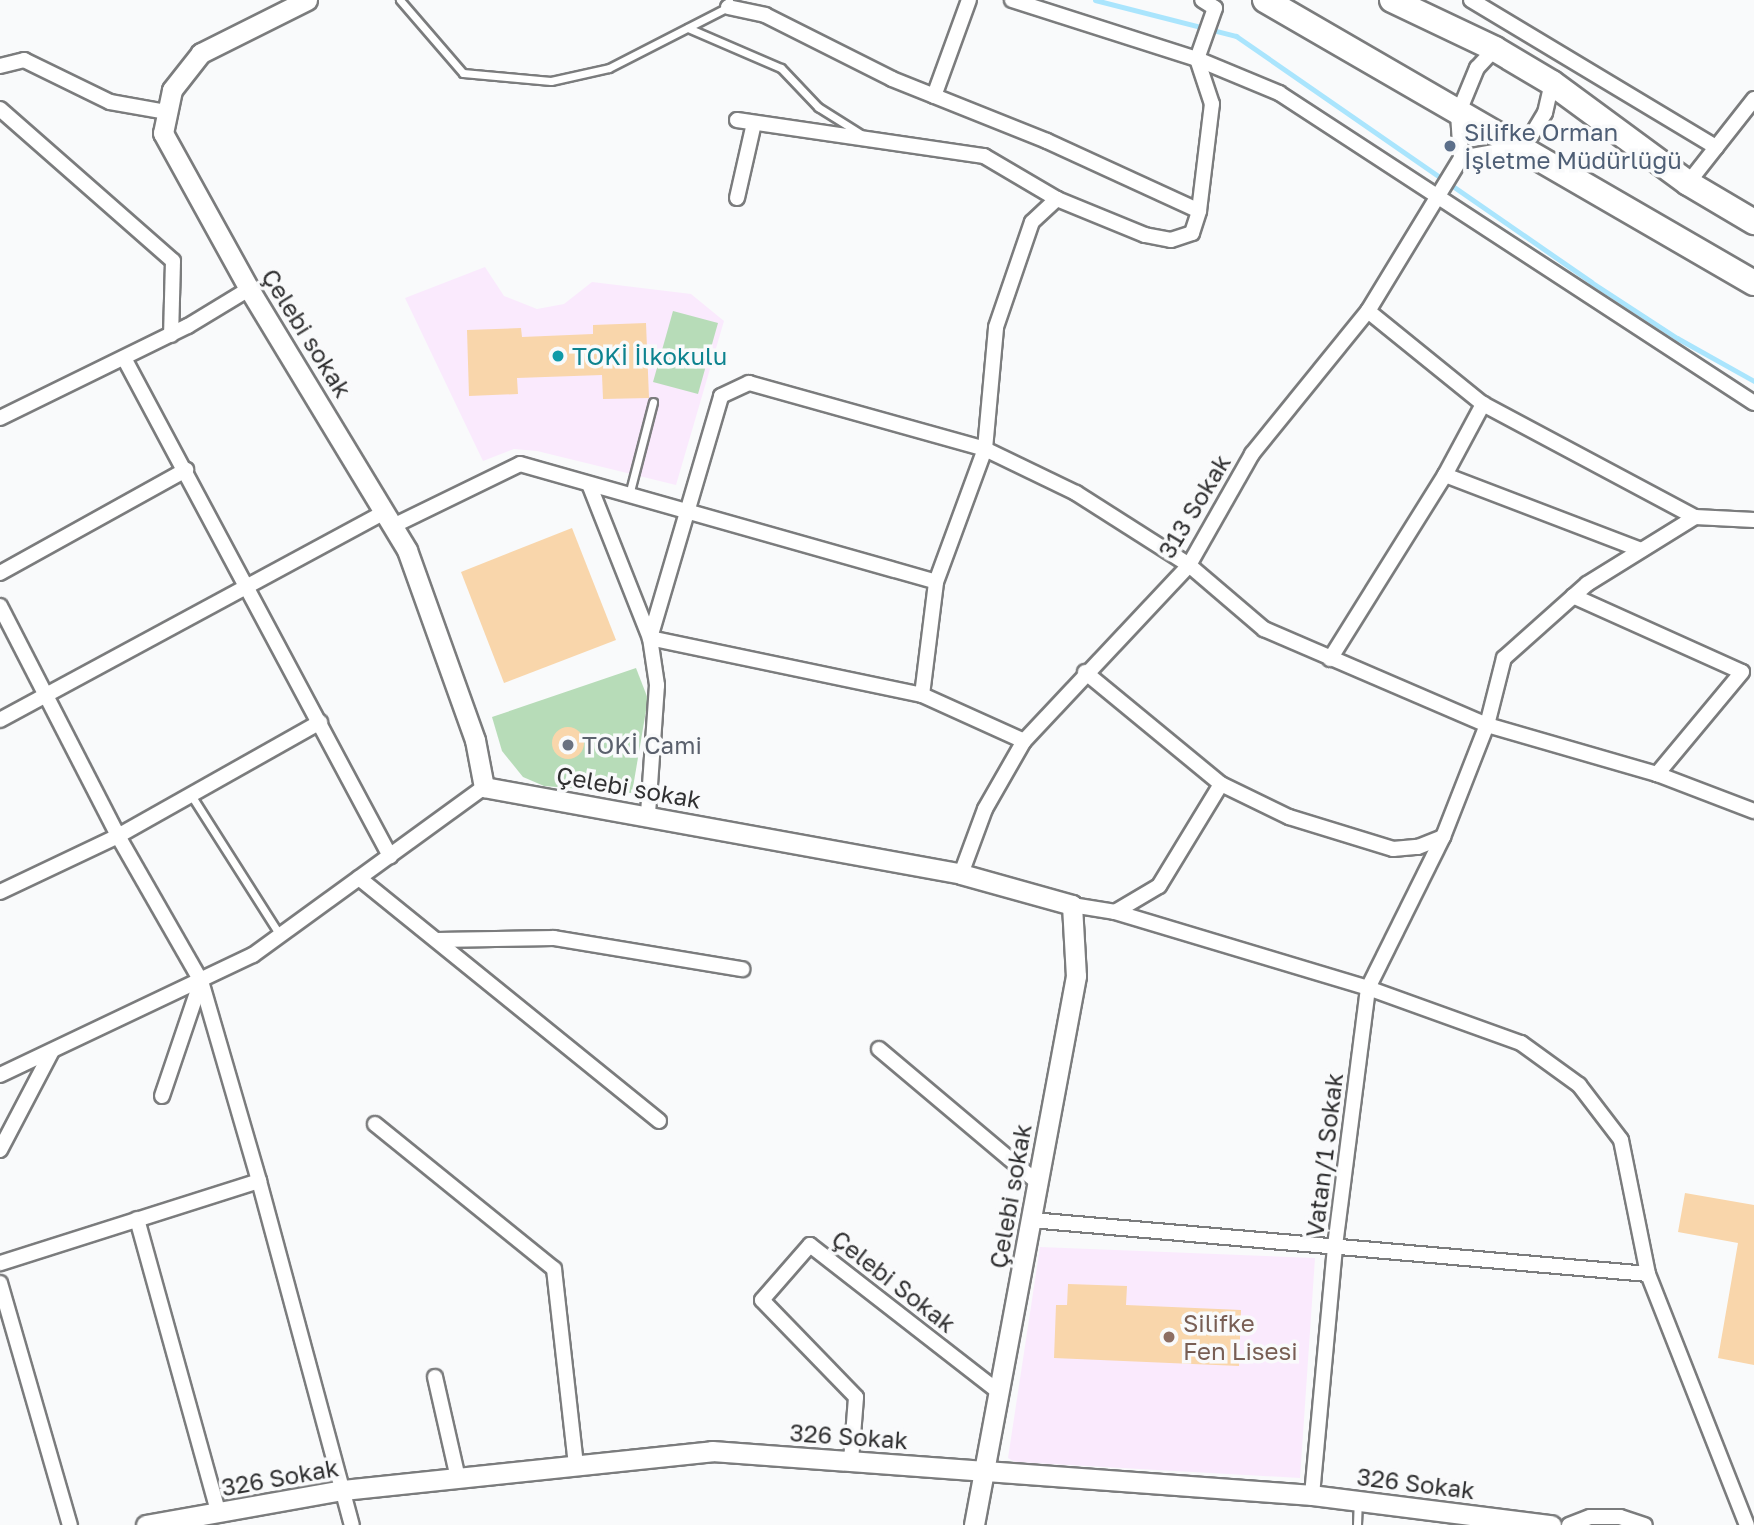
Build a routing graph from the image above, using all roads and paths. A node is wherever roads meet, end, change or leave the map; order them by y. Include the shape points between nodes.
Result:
1 (307, 0) edge
2 (400, 0) edge
3 (970, 0) edge
4 (1012, 0) edge
5 (1265, 0) edge
6 (1392, 0) edge
7 (1471, 0) edge
8 (729, 4) edge
9 (1209, 4) edge
10 (688, 28) junction
11 (1495, 49) junction
12 (1197, 59) junction
13 (0, 66) edge
14 (1552, 83) junction
15 (934, 96) junction
16 (1754, 99) edge
17 (0, 109) edge
18 (167, 112) junction
19 (1458, 114) junction
20 (737, 120) dead end
21 (754, 122) junction
22 (873, 141) junction
23 (1716, 147) junction
24 (1516, 148) junction
25 (1458, 164) junction
26 (1688, 183) junction
27 (1438, 193) junction
28 (737, 198) dead end
29 (1057, 199) junction
30 (1199, 211) junction
31 (1754, 222) edge
32 (1754, 283) edge
33 (249, 289) junction
34 (1368, 311) junction
35 (171, 335) junction
36 (124, 358) junction
37 (653, 402) dead end
38 (1754, 403) edge
39 (1483, 404) junction
40 (0, 418) edge
41 (985, 449) junction
42 (186, 470) junction
43 (1445, 475) junction
44 (589, 484) junction
45 (629, 495) junction
46 (685, 511) junction
47 (1753, 515) edge
48 (1695, 517) junction
49 (389, 519) junction
50 (1641, 550) junction
51 (1189, 565) junction
52 (0, 573) edge
53 (936, 582) junction
54 (249, 587) junction
55 (1573, 596) junction
56 (0, 607) edge
57 (650, 639) junction
58 (1330, 659) junction
59 (1085, 672) junction
60 (922, 695) junction
61 (46, 698) junction
62 (0, 720) edge
63 (320, 722) junction
64 (1487, 725) junction
65 (1024, 741) junction
66 (1657, 774) junction
67 (1221, 784) junction
68 (484, 787) junction
69 (191, 794) junction
70 (1754, 811) edge
71 (648, 815) junction
72 (118, 836) junction
73 (1443, 837) junction
74 (390, 856) junction
75 (961, 874) junction
76 (359, 878) junction
77 (0, 892) edge
78 (1072, 905) junction
79 (1115, 912) junction
80 (280, 936) junction
81 (437, 940) junction
82 (742, 970) dead end
83 (201, 981) junction
84 (1368, 988) junction
85 (879, 1049) dead end
86 (52, 1051) junction
87 (0, 1075) edge
88 (162, 1096) dead end
89 (659, 1121) dead end
90 (375, 1124) dead end
91 (0, 1150) edge
92 (259, 1181) junction
93 (1038, 1183) junction
94 (137, 1219) junction
95 (1031, 1220) junction
96 (1335, 1246) junction
97 (0, 1263) edge
98 (1648, 1274) junction
99 (0, 1283) edge
100 (435, 1377) dead end
101 (999, 1392) junction
102 (851, 1461) junction
103 (576, 1465) junction
104 (984, 1471) junction
105 (458, 1478) junction
106 (343, 1490) junction
107 (1312, 1495) junction
108 (1358, 1500) junction
109 (218, 1512) junction
110 (70, 1525) edge
111 (146, 1525) edge
112 (352, 1525) edge
113 (974, 1525) edge
114 (1357, 1525) edge
115 (1551, 1525) edge
116 (1569, 1525) edge
117 (1645, 1525) edge
118 (1747, 1525) edge

1 - 18 street, Çelebi sokak via 201,53 172,90
2 - 10 lane via 463,74 551,81 609,68
3 - 15 street
4 - 12 street
5 - 19 highway
6 - 11 highway
7 - 23 street
8 - 10 lane
8 - 15 street via 765,15
9 - 12 street
10 - 22 lane via 781,68 818,107
11 - 14 highway
11 - 19 street via 1477,68
12 - 27 street via 1279,93
12 - 30 street via 1212,104
13 - 18 street via 24,60 110,103
14 - 24 street via 1545,113 1531,136
14 - 26 highway
15 - 30 street via 1047,141
16 - 23 street
17 - 35 street via 173,261
18 - 33 street, Çelebi sokak via 163,133
19 - 24 highway
19 - 25 street
20 - 21 street
21 - 22 street
21 - 28 street
22 - 29 street via 984,156
23 - 26 street
24 - 25 street
24 - 32 highway
25 - 27 street, 313 Sokak
26 - 31 highway
27 - 34 street, 313 Sokak
27 - 38 street
29 - 30 street via 1144,235 1171,240 1192,233
29 - 41 street via 1032,222 996,327
33 - 35 street
33 - 49 street, Çelebi sokak
34 - 39 street
34 - 51 street, 313 Sokak via 1252,454
35 - 36 street
36 - 40 street
36 - 42 street
37 - 45 lane
39 - 43 street
39 - 48 street
41 - 46 street via 749,383 721,396
41 - 51 street via 1076,493
41 - 53 street
42 - 52 street
42 - 54 street
43 - 50 street
43 - 58 street
44 - 45 street
44 - 49 street via 520,464
44 - 57 street
45 - 46 street
46 - 53 street
46 - 57 street
47 - 48 street
48 - 50 street, Vatan/1 Sokak
49 - 54 street
49 - 68 street, Çelebi sokak via 407,550 475,740
50 - 55 street, Vatan/1 Sokak
51 - 58 street via 1264,629
51 - 59 street, 313 Sokak
53 - 60 street
54 - 61 street
54 - 63 street
55 - 64 street, Vatan/1 Sokak via 1503,658
55 - 66 street via 1742,673
56 - 61 street
57 - 60 street
57 - 71 street via 657,685
58 - 64 street
59 - 65 street, 313 Sokak
59 - 67 street
60 - 65 street
61 - 62 street
61 - 72 street
63 - 69 street
63 - 74 street
64 - 66 street
64 - 73 street, Vatan/1 Sokak
65 - 75 street, 313 Sokak via 985,809
66 - 70 street
67 - 73 street via 1289,817 1393,849 1418,847
67 - 79 street via 1159,886
68 - 71 street, Çelebi sokak
68 - 74 street
69 - 72 street
69 - 80 lane
71 - 75 street, Çelebi sokak
72 - 77 street
72 - 83 street
73 - 84 street, Vatan/1 Sokak
74 - 76 street
75 - 78 street, Çelebi sokak
76 - 80 street
76 - 81 street
78 - 79 street
78 - 93 street, Çelebi sokak via 1076,976
79 - 84 street
80 - 83 street
81 - 82 street via 554,938
81 - 89 street
83 - 86 street
83 - 88 street
83 - 92 street
84 - 96 street, Vatan/1 Sokak
84 - 98 street via 1521,1043 1579,1085 1621,1140
85 - 93 street
86 - 87 street
86 - 91 street
90 - 103 street via 554,1269
92 - 94 street
92 - 106 street
93 - 95 street, Çelebi sokak
94 - 97 street
94 - 109 street
95 - 96 street
95 - 101 street, Çelebi sokak
96 - 98 street
96 - 107 street, Vatan/1 Sokak
98 - 118 street
99 - 110 street
100 - 105 street
101 - 102 street, Çelebi Sokak via 810,1245 762,1300 856,1396
101 - 104 street, Çelebi sokak
102 - 103 street, 326 Sokak via 712,1451
102 - 104 street, 326 Sokak
103 - 105 street, 326 Sokak
104 - 107 street, 326 Sokak
104 - 113 street, Çelebi sokak
105 - 106 street, 326 Sokak
106 - 109 street, 326 Sokak
106 - 112 street
107 - 108 street, 326 Sokak
108 - 114 lane
108 - 115 street, 326 Sokak
109 - 111 street, 326 Sokak
116 - 117 street via 1590,1517 1620,1517

